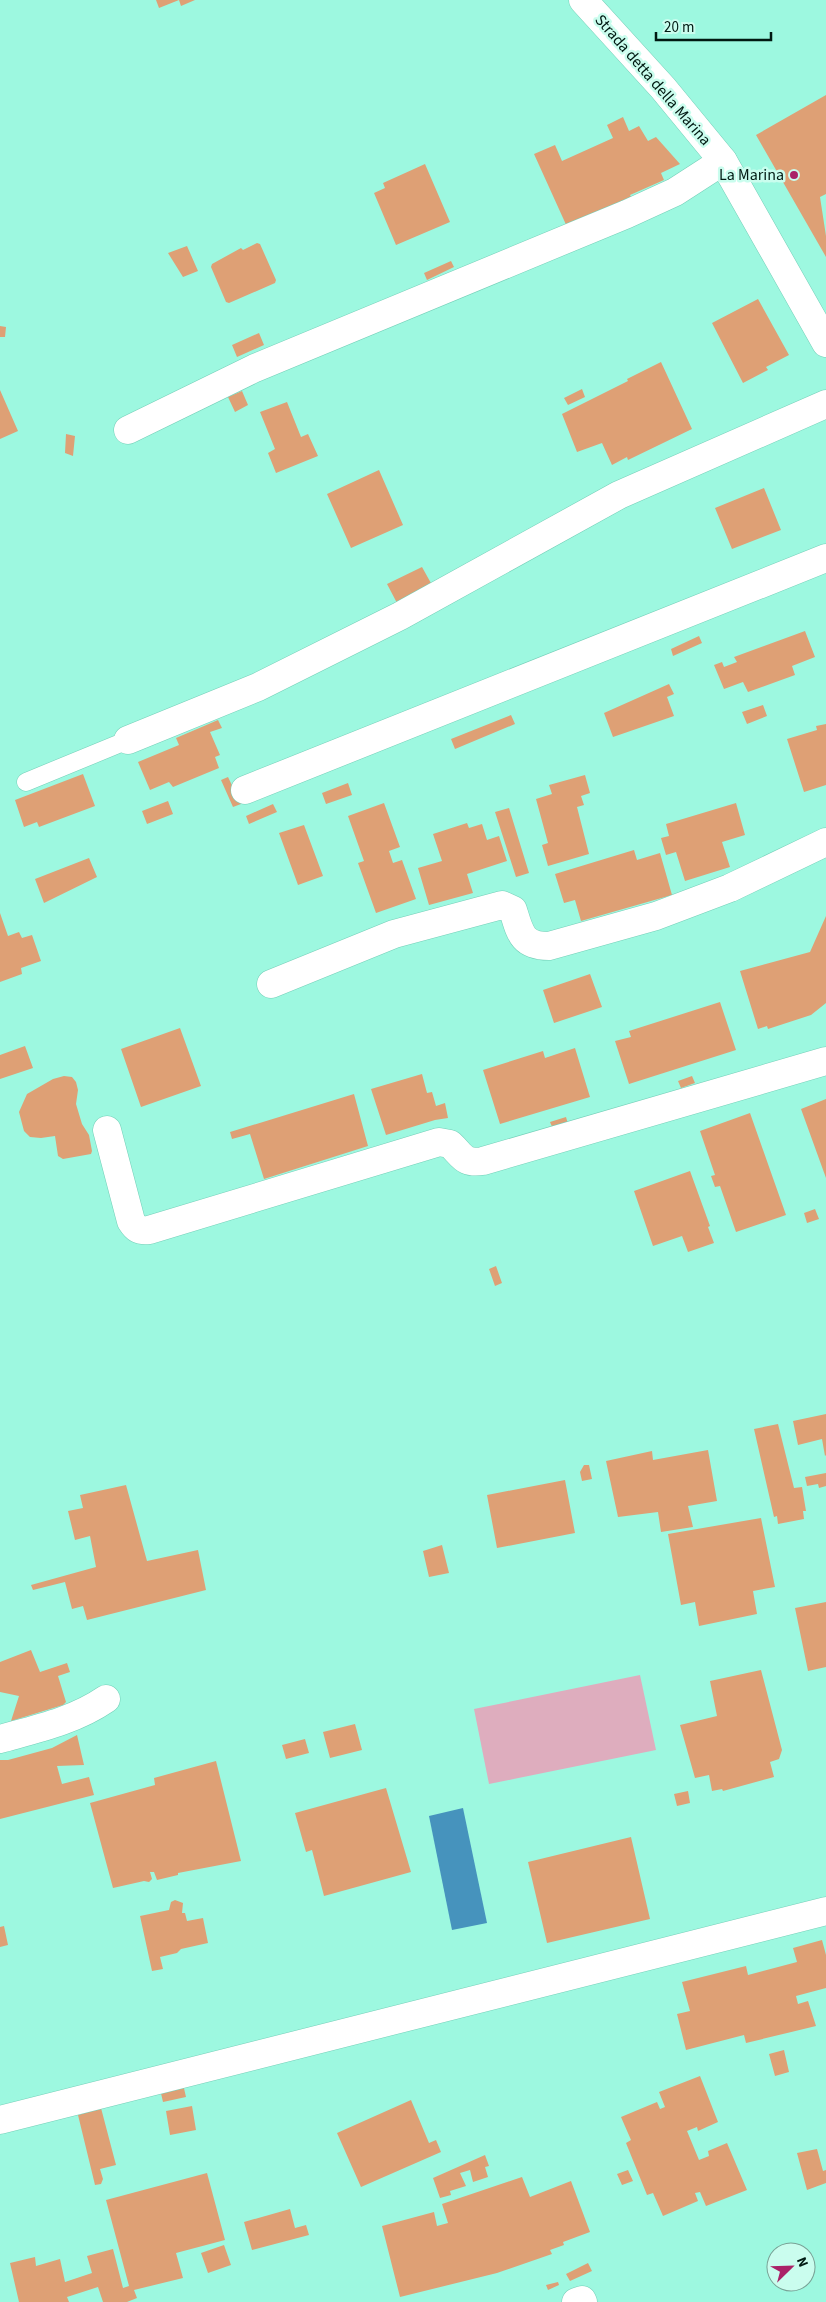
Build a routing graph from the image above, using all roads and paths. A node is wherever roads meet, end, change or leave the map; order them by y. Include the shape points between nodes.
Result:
1 (583, 0) edge
2 (723, 161) junction
3 (826, 342) edge
4 (826, 404) edge
5 (128, 430) dead end
6 (826, 558) edge
7 (128, 740) joint
8 (26, 782) dead end
9 (245, 790) dead end
10 (826, 842) edge
11 (271, 984) dead end
12 (826, 1061) edge
13 (107, 1130) dead end
14 (106, 1699) dead end
15 (0, 1739) edge
16 (826, 1911) edge
17 (0, 2120) edge
18 (576, 2302) edge
19 (582, 2302) edge

1 - 2 street, Strada detta della Marina via 663,88
2 - 3 street, Strada detta della Marina
2 - 5 street via 675,192 627,214 255,368
4 - 7 street via 618,495 400,616 258,687
6 - 9 street
7 - 8 lane
10 - 11 street via 730,888 656,916 549,946 537,946 526,941 518,929 513,910 502,904 394,934
12 - 13 street via 483,1161 472,1163 464,1160 450,1144 439,1142 141,1231 131,1221
14 - 15 street via 88,1711
16 - 17 street
18 - 19 street

